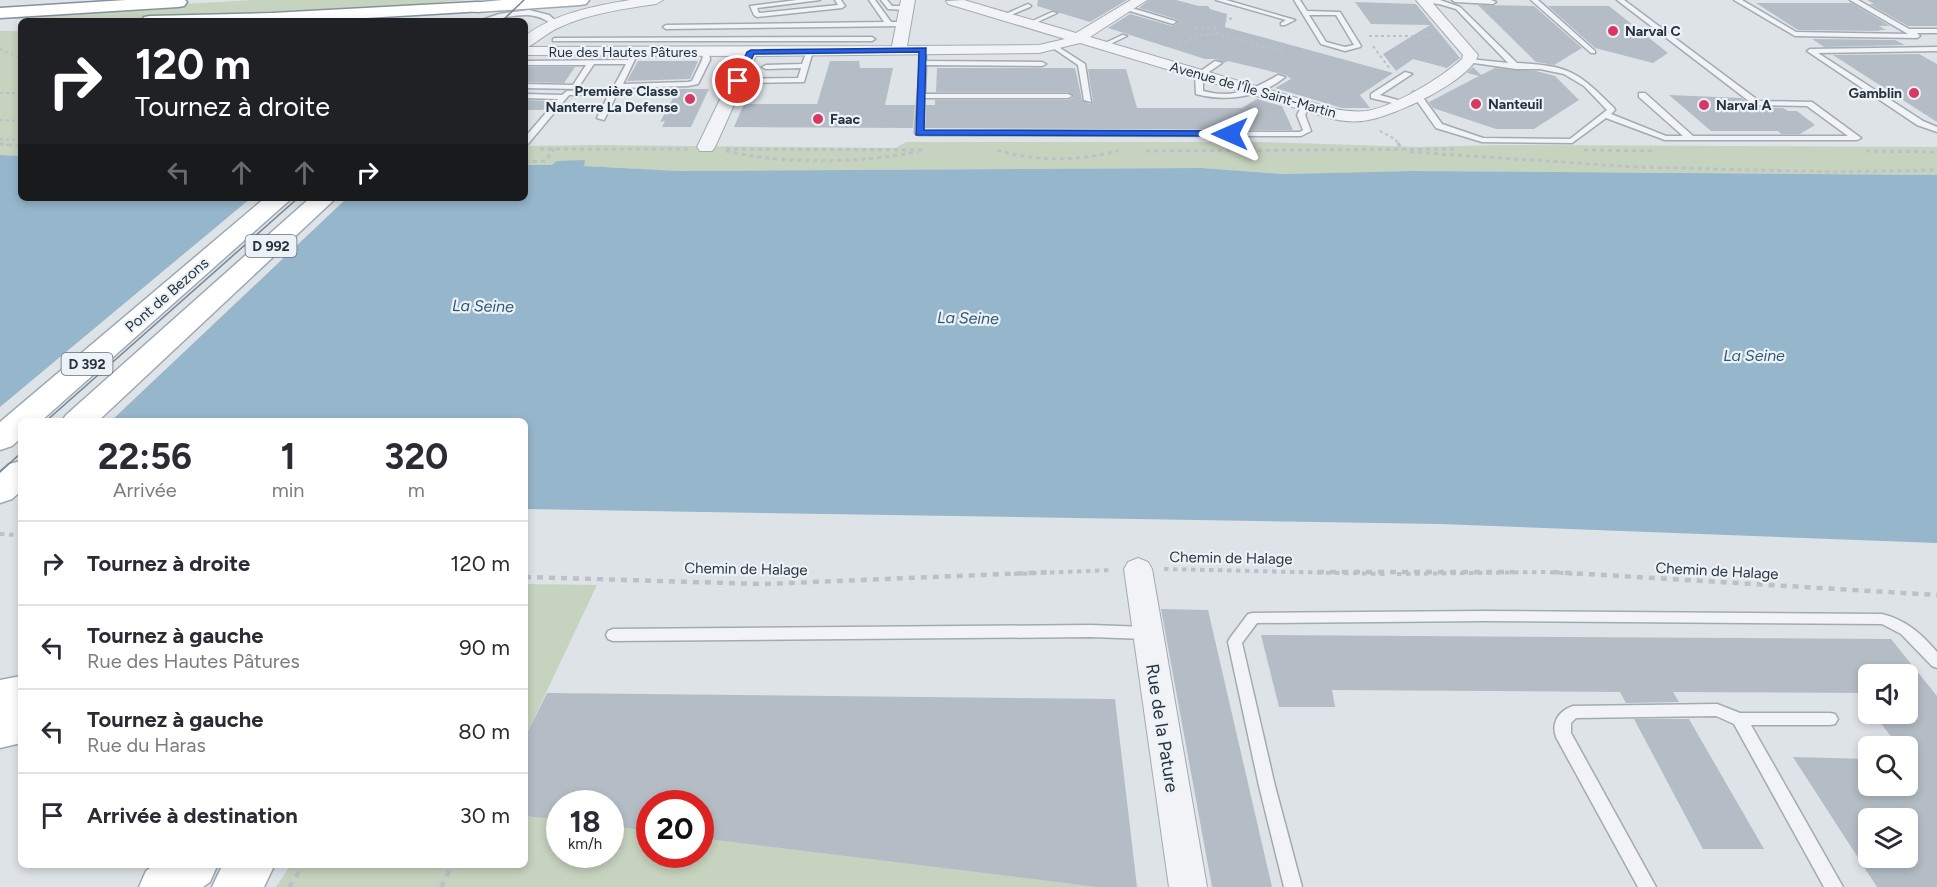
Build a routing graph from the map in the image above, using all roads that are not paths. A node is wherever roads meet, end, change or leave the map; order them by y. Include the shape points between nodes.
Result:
1 (43, 0) edge
2 (506, 0) edge
3 (580, 0) edge
4 (585, 0) edge
5 (656, 0) edge
6 (817, 0) edge
7 (838, 0) edge
8 (872, 0) edge
9 (884, 0) edge
10 (1140, 0) edge
11 (1219, 0) edge
12 (1297, 0) edge
13 (1424, 0) edge
14 (1455, 0) edge
15 (1534, 0) edge
16 (1620, 0) edge
17 (1737, 0) edge
18 (1853, 0) edge
19 (196, 1) edge
20 (952, 1) edge
21 (1493, 2) dead end
22 (0, 3) edge
23 (907, 4) edge
24 (1028, 6) dead end
25 (1125, 8) junction
26 (0, 13) edge
27 (1305, 13) junction
28 (477, 14) edge
29 (848, 14) dead end
30 (1054, 14) dead end
31 (537, 15) edge
32 (1004, 16) junction
33 (231, 18) edge
34 (18, 22) edge
35 (1173, 22) dead end
36 (0, 23) edge
37 (896, 24) junction
38 (1029, 24) junction
39 (1283, 24) dead end
40 (751, 26) junction
41 (666, 27) dead end
42 (1907, 31) junction
43 (1937, 31) edge
44 (528, 36) edge
45 (1124, 36) dead end
46 (872, 39) dead end
47 (1078, 39) junction
48 (1102, 46) junction
49 (1054, 47) junction
50 (746, 48) junction
51 (1937, 49) edge
52 (899, 50) junction
53 (528, 51) edge
54 (810, 51) junction
55 (706, 52) junction
56 (1593, 52) dead end
57 (633, 57) junction
58 (923, 57) junction
59 (1469, 61) junction
60 (528, 63) edge
61 (591, 63) junction
62 (1218, 63) dead end
63 (1042, 64) dead end
64 (766, 66) dead end
65 (805, 66) junction
66 (1516, 67) junction
67 (1408, 74) road end
68 (1198, 75) junction
69 (1281, 77) dead end
70 (738, 81) junction
71 (528, 86) edge
72 (576, 87) junction
73 (616, 89) junction
74 (1257, 92) junction
75 (1416, 94) junction
76 (1642, 95) dead end
77 (528, 96) edge
78 (921, 96) junction
79 (1068, 96) dead end
80 (563, 97) junction
81 (1088, 100) dead end
82 (1398, 104) junction
83 (1306, 106) junction
84 (1606, 115) junction
85 (601, 118) dead end
86 (1937, 130) edge
87 (530, 134) edge
88 (1691, 138) junction
89 (714, 148) road end
90 (277, 201) edge
91 (321, 201) edge
92 (174, 290) joint
93 (218, 294) joint
94 (26, 418) edge
95 (80, 418) edge
96 (18, 424) edge
97 (0, 440) edge
98 (18, 475) edge
99 (0, 491) edge
100 (1138, 568) road end
101 (1146, 633) junction
102 (613, 635) dead end
103 (1937, 662) edge
104 (18, 694) edge
105 (0, 697) edge
106 (1739, 718) junction
107 (1830, 719) dead end
108 (18, 727) edge
109 (0, 730) edge
110 (191, 868) edge
111 (209, 868) edge
112 (249, 868) edge
113 (163, 887) edge
114 (198, 887) edge
115 (236, 887) edge
116 (1188, 887) edge
117 (1293, 887) edge
118 (1647, 887) edge
119 (1834, 887) edge

1 - 22 main road
2 - 31 main road
3 - 31 main road
4 - 31 main road
5 - 31 street
6 - 7 lane via 753,6 757,15 842,6
8 - 37 lane
9 - 23 lane via 890,8
10 - 25 street, Rue des Hautes Pâtures
11 - 39 lane via 1292,20
12 - 27 lane
13 - 59 street via 1471,55
13 - 66 lane via 1458,8
14 - 21 lane
15 - 56 lane
16 - 88 lane via 1757,103 1809,104 1857,138
17 - 42 lane via 1795,34 1917,36
18 - 42 lane
19 - 26 main road
20 - 32 street, Avenue de l'Île Saint-Martin
23 - 37 street
24 - 32 lane
25 - 35 lane
25 - 47 street, Rue des Hautes Pâtures
27 - 27 lane via 1323,43 1345,49 1358,45 1338,13
28 - 31 main road
28 - 33 main road via 419,11
29 - 40 lane
30 - 38 lane
31 - 44 street
31 - 50 lane
32 - 38 street, Avenue de l'Île Saint-Martin
34 - 36 main road
37 - 40 lane
37 - 52 street
38 - 47 street, Avenue de l'Île Saint-Martin
40 - 41 lane
40 - 50 lane
42 - 43 lane
45 - 48 lane
46 - 50 lane
47 - 48 street, Avenue de l'Île Saint-Martin
47 - 49 street, Rue des Hautes Pâtures
48 - 68 street, Avenue de l'Île Saint-Martin
49 - 58 street, Rue des Hautes Pâtures
49 - 81 lane via 1081,64
50 - 54 street, Rue des Hautes Pâtures
50 - 55 street, Rue des Hautes Pâtures
50 - 70 street
51 - 86 lane via 1810,51 1920,123
52 - 54 street, Rue des Hautes Pâtures
52 - 58 street, Rue des Hautes Pâtures
53 - 57 street, Rue des Hautes Pâtures
54 - 65 lane
55 - 57 street, Rue des Hautes Pâtures
55 - 73 lane via 694,82
57 - 61 lane
57 - 73 lane
58 - 63 lane
58 - 78 lane
59 - 66 lane
59 - 75 street, Avenue de l'Île Saint-Martin
60 - 61 lane
61 - 72 lane
62 - 68 lane
64 - 65 lane
65 - 70 lane via 801,80
66 - 84 lane via 1552,69 1579,78 1611,110
67 - 82 lane via 1374,96
68 - 74 street, Avenue de l'Île Saint-Martin
69 - 74 lane
70 - 89 street
71 - 72 lane
72 - 73 lane
73 - 80 lane via 567,93
73 - 85 lane
74 - 83 street, Avenue de l'Île Saint-Martin
75 - 82 street, Avenue de l'Île Saint-Martin
75 - 84 lane via 1440,126 1482,140 1572,141
76 - 88 lane
77 - 80 lane
78 - 79 lane
78 - 83 lane via 919,133 1300,134 1307,131 1300,115
80 - 87 lane
82 - 83 street, Avenue de l'Île Saint-Martin via 1380,113 1359,116 1332,114
84 - 88 lane via 1665,138
90 - 92 main road, Pont de Bezons / D 992
91 - 93 main road, D 992
92 - 94 main road, Pont de Bezons / D 392
93 - 95 main road, D 392
96 - 97 main road, Pont de Bezons / D 392
98 - 99 main road
100 - 101 street, Rue de la Pature
101 - 102 lane
101 - 116 street, Rue de la Pature
103 - 117 lane via 1908,628 1882,619 1253,618 1235,642
104 - 105 main road
106 - 107 lane
106 - 118 lane via 1718,710 1573,712 1565,716 1563,734
106 - 119 lane
108 - 109 main road
110 - 113 main road
111 - 114 main road
112 - 115 main road

